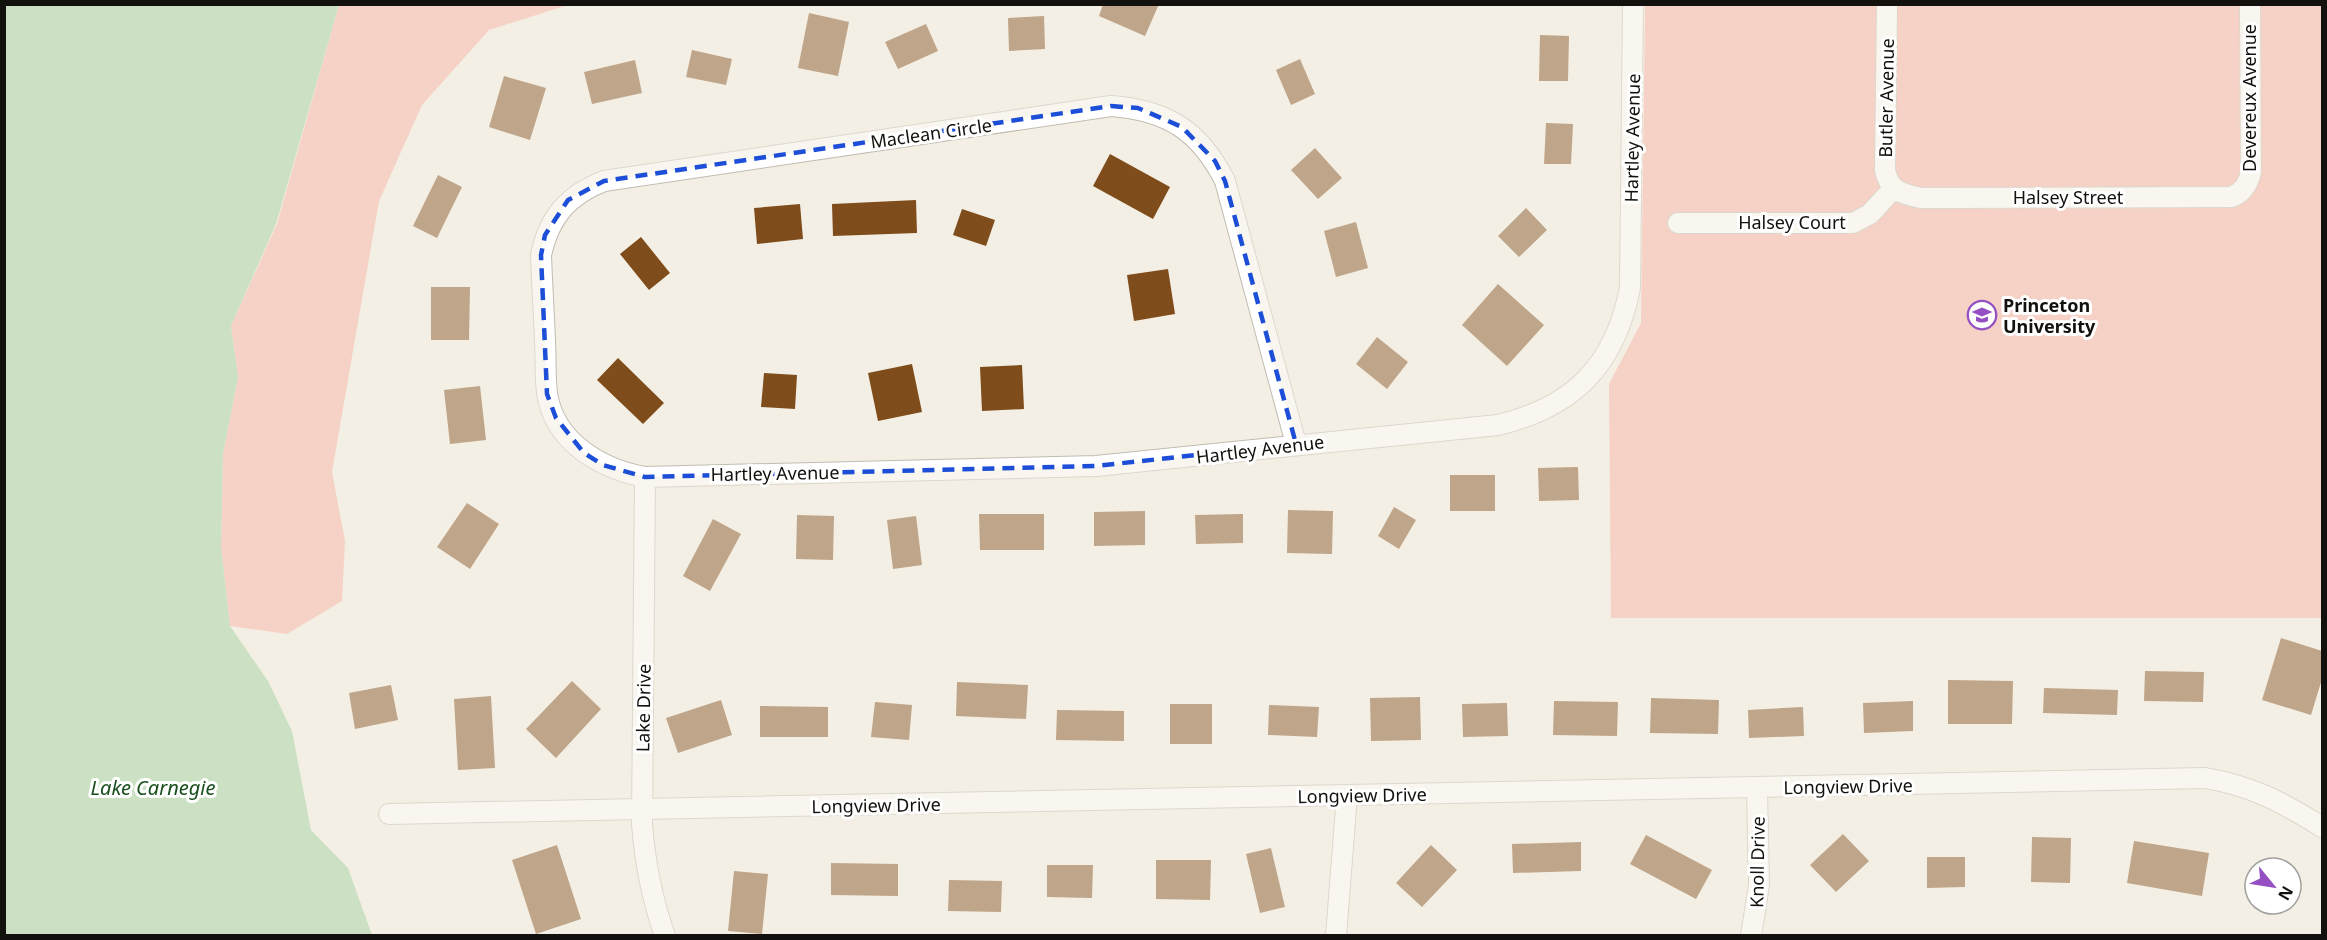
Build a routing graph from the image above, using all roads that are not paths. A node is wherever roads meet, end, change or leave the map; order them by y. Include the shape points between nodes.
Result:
1 (1633, 4) edge
2 (1887, 4) edge
3 (2250, 4) edge
4 (1893, 189) junction
5 (2243, 189) joint
6 (1678, 223) dead end
7 (556, 418) joint
8 (1296, 444) junction
9 (645, 477) junction
10 (1757, 788) junction
11 (1347, 795) junction
12 (642, 810) junction
13 (390, 814) dead end
14 (2322, 827) edge
15 (665, 936) edge
16 (1336, 936) edge
17 (1751, 936) edge

1 - 8 street, Hartley Avenue via 1630,288 1622,324 1601,363 1565,399 1524,419 1498,425
2 - 4 street, Butler Avenue via 1885,170
3 - 5 street, Devereux Avenue via 2251,172
4 - 5 street, Halsey Street via 1921,198 2231,197
4 - 6 street, Halsey Court via 1870,214 1853,223
7 - 8 street, Maclean Circle via 547,394 541,255 554,217 568,200 586,188 604,181 1111,106 1163,116 1182,127 1215,161 1225,181
7 - 9 street, Hartley Avenue via 584,453 613,469
8 - 9 street, Hartley Avenue via 1096,466
9 - 12 street, Lake Drive
10 - 11 street, Longview Drive
10 - 14 street, Longview Drive via 2205,778 2260,792
10 - 17 street, Knoll Drive via 1759,885
11 - 12 street, Longview Drive
11 - 16 street
12 - 13 street, Longview Drive
12 - 15 street, Lake Drive via 645,860

